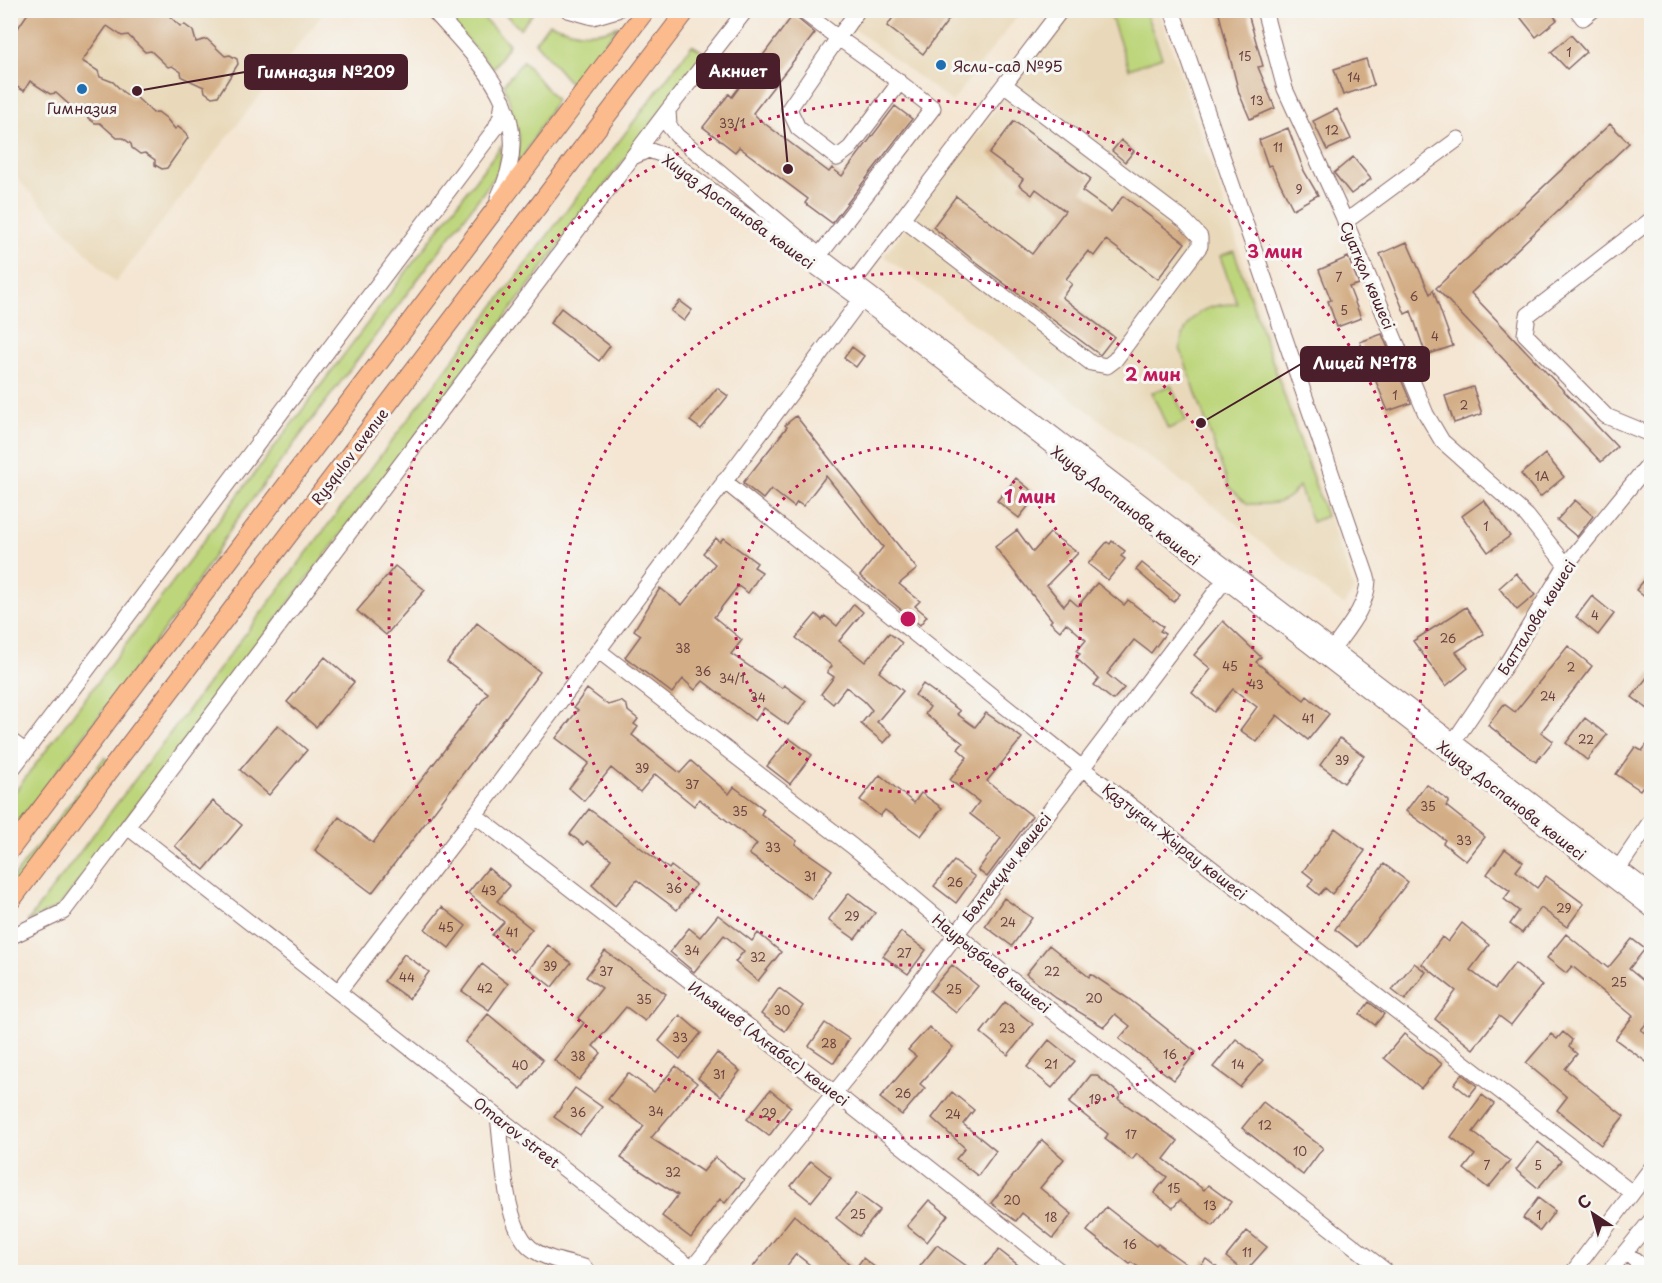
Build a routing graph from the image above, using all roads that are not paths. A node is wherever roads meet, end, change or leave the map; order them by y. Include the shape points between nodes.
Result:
1 (433, 10) edge
2 (568, 10) edge
3 (617, 10) edge
4 (646, 10) edge
5 (687, 10) edge
6 (747, 10) edge
7 (801, 10) edge
8 (858, 10) edge
9 (1061, 10) edge
10 (1172, 10) edge
11 (1264, 10) edge
12 (838, 38) junction
13 (900, 82) junction
14 (1005, 85) junction
15 (503, 100) junction
16 (668, 111) junction
17 (1458, 139) dead end
18 (633, 157) junction
19 (903, 219) junction
20 (1652, 219) edge
21 (1346, 222) junction
22 (482, 228) junction
23 (817, 260) junction
24 (851, 285) junction
25 (864, 296) junction
26 (1652, 435) edge
27 (1652, 460) edge
28 (724, 481) junction
29 (1566, 565) junction
30 (1227, 576) junction
31 (599, 651) junction
32 (1330, 654) junction
33 (10, 740) edge
34 (1451, 745) junction
35 (26, 752) junction
36 (1082, 768) junction
37 (10, 772) edge
38 (475, 815) junction
39 (1652, 819) edge
40 (129, 828) junction
41 (10, 850) edge
42 (1615, 872) junction
43 (1652, 893) edge
44 (10, 902) edge
45 (1652, 910) edge
46 (954, 934) junction
47 (10, 937) edge
48 (339, 991) junction
49 (835, 1094) junction
50 (498, 1117) junction
51 (1652, 1167) edge
52 (1632, 1193) junction
53 (1652, 1219) edge
54 (1625, 1252) junction
55 (692, 1271) edge
56 (588, 1272) edge
57 (1061, 1272) edge
58 (1387, 1272) edge
59 (1573, 1272) edge
60 (1609, 1272) edge
61 (1650, 1272) edge

1 - 15 street via 487,71
2 - 3 street via 593,16
4 - 22 main road, Rysqulov avenue
5 - 44 main road, Rysqulov avenue
6 - 16 street
7 - 12 street
8 - 12 street
9 - 14 street
10 - 32 street via 1368,580 1362,607
11 - 21 street, Суатқол көшесі via 1284,89
12 - 13 street
12 - 13 street via 789,109 798,128 826,152 837,158 850,148
13 - 23 street via 933,108
14 - 19 street
14 - 19 street via 1185,221 1200,237 1200,246 1122,351 1107,366 1091,363
15 - 22 street via 511,128 511,158 505,183
15 - 35 street via 495,129
16 - 18 street
16 - 23 street, Хиуаз Доспанова көшесі via 669,126 676,136
17 - 21 street
18 - 23 street, Хиуаз Доспанова көшесі via 648,150 663,155
18 - 40 street
19 - 24 street
20 - 26 street via 1528,315 1525,334 1606,416
21 - 29 street, Суатқол көшесі via 1426,414 1442,441 1527,516
22 - 41 main road, Rysqulov avenue
23 - 24 street, Хиуаз Доспанова көшесі
24 - 25 street, Хиуаз Доспанова көшесі
25 - 28 street
25 - 30 street, Хиуаз Доспанова көшесі
27 - 29 street, Батталова көшесі
28 - 31 street
28 - 36 street, Қазтуған Жырау көшесі
29 - 34 street, Батталова көшесі via 1507,663
30 - 32 street, Хиуаз Доспанова көшесі
30 - 36 street, Бөлтекұлы көшесі
31 - 38 street
31 - 46 street, Наурызбаев көшесі via 852,846
32 - 34 street, Хиуаз Доспанова көшесі
33 - 35 street
34 - 42 street, Хиуаз Доспанова көшесі
35 - 37 street
36 - 46 street, Бөлтекұлы көшесі
36 - 52 street, Қазтуған Жырау көшесі
38 - 48 street
38 - 49 street, Ильяшев (Алғабас) көшесі
39 - 42 street
40 - 47 street via 63,912
40 - 48 street, Omarov street
42 - 43 street, Хиуаз Доспанова көшесі
42 - 45 street, Хиуаз Доспанова көшесі
46 - 49 street, Бөлтекұлы көшесі
46 - 58 street, Наурызбаев көшесі
48 - 50 street, Omarov street
49 - 55 street, Бөлтекұлы көшесі
49 - 57 street, Ильяшев (Алғабас) көшесі
50 - 55 street, Omarov street
50 - 56 street via 511,1214 522,1238 535,1251 584,1267
51 - 52 street
52 - 59 street
53 - 54 street
54 - 60 street
54 - 61 street

